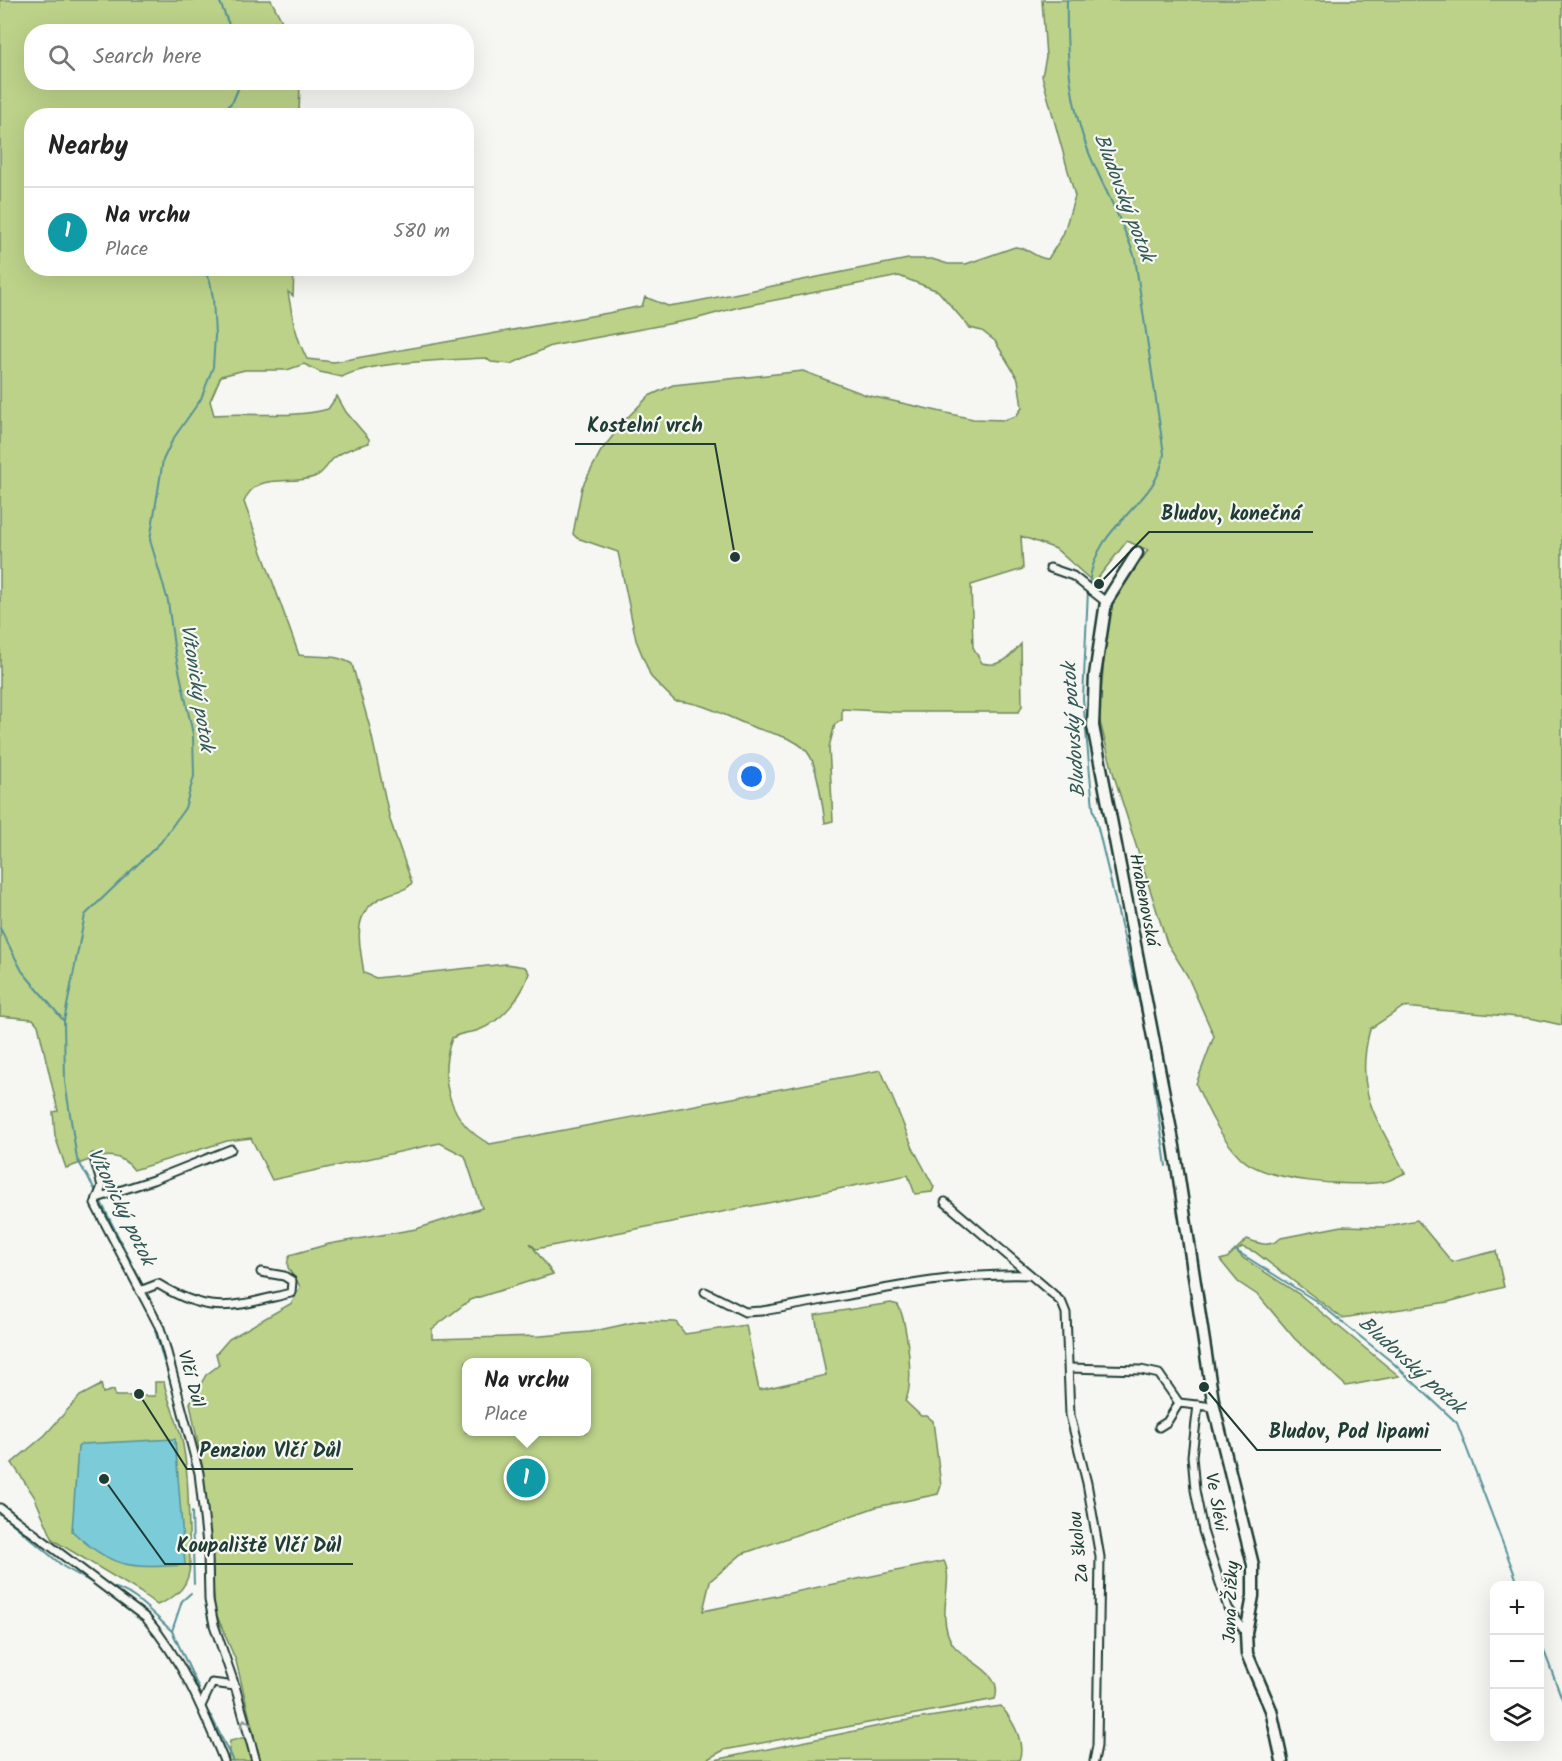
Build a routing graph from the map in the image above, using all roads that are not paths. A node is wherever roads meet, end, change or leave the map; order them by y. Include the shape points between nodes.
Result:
1 (1137, 553) dead end
2 (1050, 568) dead end
3 (1106, 602) junction
4 (231, 1149) dead end
5 (94, 1158) dead end
6 (98, 1198) junction
7 (945, 1202) dead end
8 (1182, 1204) joint
9 (261, 1272) dead end
10 (1029, 1275) junction
11 (140, 1291) junction
12 (705, 1292) dead end
13 (1069, 1368) junction
14 (1179, 1403) junction
15 (1198, 1405) junction
16 (1214, 1407) junction
17 (1160, 1426) dead end
18 (0, 1508) edge
19 (1246, 1633) junction
20 (235, 1686) junction
21 (201, 1706) junction
22 (224, 1761) edge
23 (256, 1761) edge
24 (1094, 1761) edge
25 (1282, 1761) edge

1 - 3 street, Hrabenovská
2 - 3 street via 1073,576
3 - 8 street, Hrabenovská via 1095,675 1093,726
4 - 6 street
5 - 6 street, Vlčí Důl via 102,1186
6 - 11 street, Vlčí Důl via 96,1204
7 - 10 street, Za školou
8 - 16 street, Jana Žižky
9 - 11 street via 284,1275 292,1281 291,1293 215,1308 158,1284
10 - 12 street via 945,1279 745,1312
10 - 13 street, Za školou via 1062,1303
11 - 20 street, Vlčí Důl via 160,1328 199,1473 209,1600
13 - 14 street via 1159,1374
13 - 24 street, Za školou via 1070,1415 1100,1557
14 - 15 street
14 - 17 street
15 - 16 street
15 - 19 street, Ve Slévi via 1192,1456 1203,1531 1228,1608
16 - 19 street, Jana Žižky via 1253,1565 1253,1596
18 - 21 street via 146,1618 184,1670
19 - 25 street, Jana Žižky via 1248,1654 1271,1710
20 - 21 street via 212,1683
23 -> 20 street, Vlčí Důl
21 - 22 street

